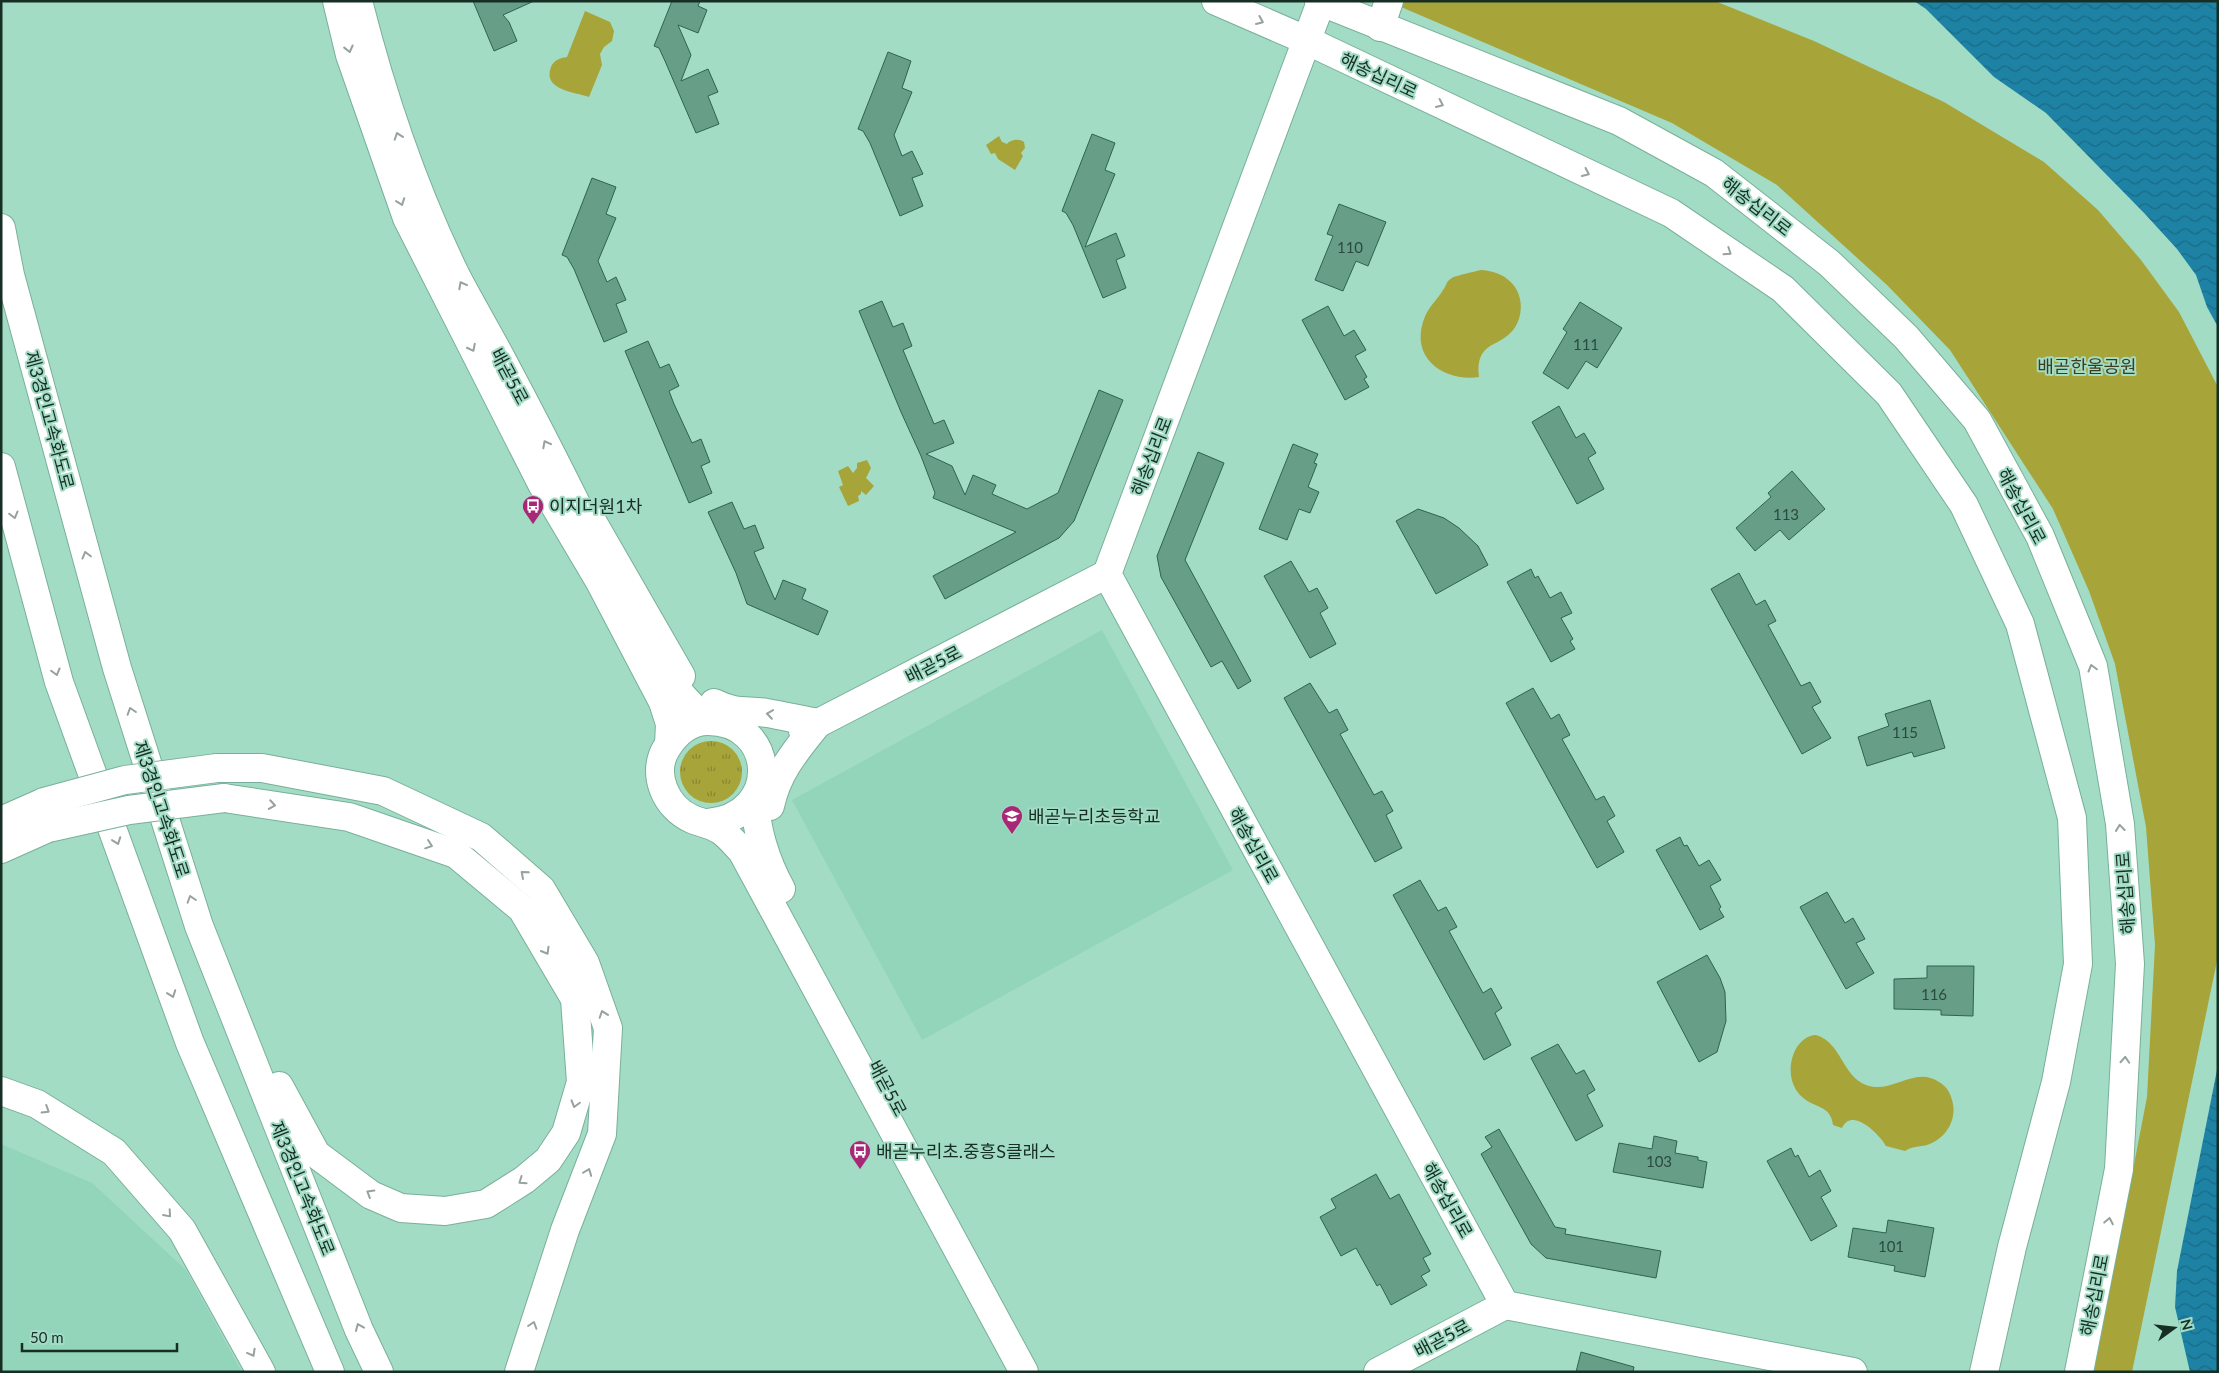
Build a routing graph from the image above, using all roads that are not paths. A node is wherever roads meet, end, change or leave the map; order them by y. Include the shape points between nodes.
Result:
1 (337, 1) edge
2 (358, 1) edge
3 (1216, 1) edge
4 (1389, 1) edge
5 (1320, 2) edge
6 (1380, 27) junction
7 (1308, 41) junction
8 (1, 228) edge
9 (1, 468) edge
10 (552, 480) junction
11 (1106, 574) junction
12 (715, 721) junction
13 (818, 723) junction
14 (669, 744) junction
15 (759, 753) junction
16 (755, 797) junction
17 (46, 815) junction
18 (1, 821) edge
19 (708, 823) junction
20 (1, 849) edge
21 (788, 917) junction
22 (199, 926) junction
23 (1, 1091) edge
24 (1505, 1305) junction
25 (261, 1372) edge
26 (330, 1372) edge
27 (378, 1372) edge
28 (519, 1372) edge
29 (1024, 1372) edge
30 (1042, 1372) edge
31 (1378, 1372) edge
32 (1853, 1372) edge
33 (1984, 1372) edge
34 (2079, 1372) edge

1 -> 10 main road, 배곧5로 via 350,55 407,218
10 -> 2 main road, 배곧5로 via 456,276 408,164 375,65
3 -> 7 main road, 해송십리로
4 - 6 main road
5 - 6 main road, 해송십리로
5 - 7 main road, 해송십리로
34 -> 6 main road, 해송십리로 via 2119,1169 2130,964 2120,824 2093,666 2040,536 1977,420 1906,336 1829,263 1714,172 1619,121
7 - 11 main road, 해송십리로
7 -> 33 main road, 해송십리로 via 1670,213 1783,289 1889,394 1964,505 2020,624 2072,818 2078,964 2056,1082 2012,1247
22 -> 8 main road, 제3경인고속화도로 via 117,668 10,275
9 -> 26 main road via 59,682 190,1043
10 - 12 main road, 배곧5로 via 680,694 697,712
13 -> 10 main road via 724,708 703,697 683,680 608,546
10 - 14 main road, 배곧5로 via 598,580 663,702 670,724
10 - 21 main road, 배곧5로 via 608,617 644,681 654,706 659,730 647,769 655,807 676,826 705,838 728,855
11 - 13 main road, 배곧5로
11 - 24 main road, 해송십리로
12 - 14 main road, 배곧5로 via 702,721 685,728
12 - 15 main road, 배곧5로 via 736,727 750,738
13 - 15 main road, 배곧5로
13 - 21 main road via 780,775 769,820
14 - 19 main road, 배곧5로 via 660,768 668,799 692,820
15 - 16 main road, 배곧5로 via 762,770 760,788
16 - 19 main road, 배곧5로 via 739,815 724,822
16 - 21 main road, 배곧5로 via 761,839
17 - 18 main road
17 - 20 main road
17 -> 22 main road, bridge via 129,810 224,798 349,817 456,854 522,910 574,999 581,1082 566,1133 548,1160 486,1204 444,1211 401,1208 371,1195 316,1154 270,1070
28 -> 17 main road, bridge via 565,1230 602,1134 608,1028 585,963 541,889 481,837 383,790 262,768 217,768 124,780
19 - 21 main road, 배곧5로 via 721,830 742,851
21 - 29 main road, 배곧5로
21 - 30 main road, 배곧5로
27 -> 22 main road, 제3경인고속화도로
23 -> 25 main road via 37,1104 114,1152 182,1230
24 - 31 main road, 배곧5로
24 - 32 main road

